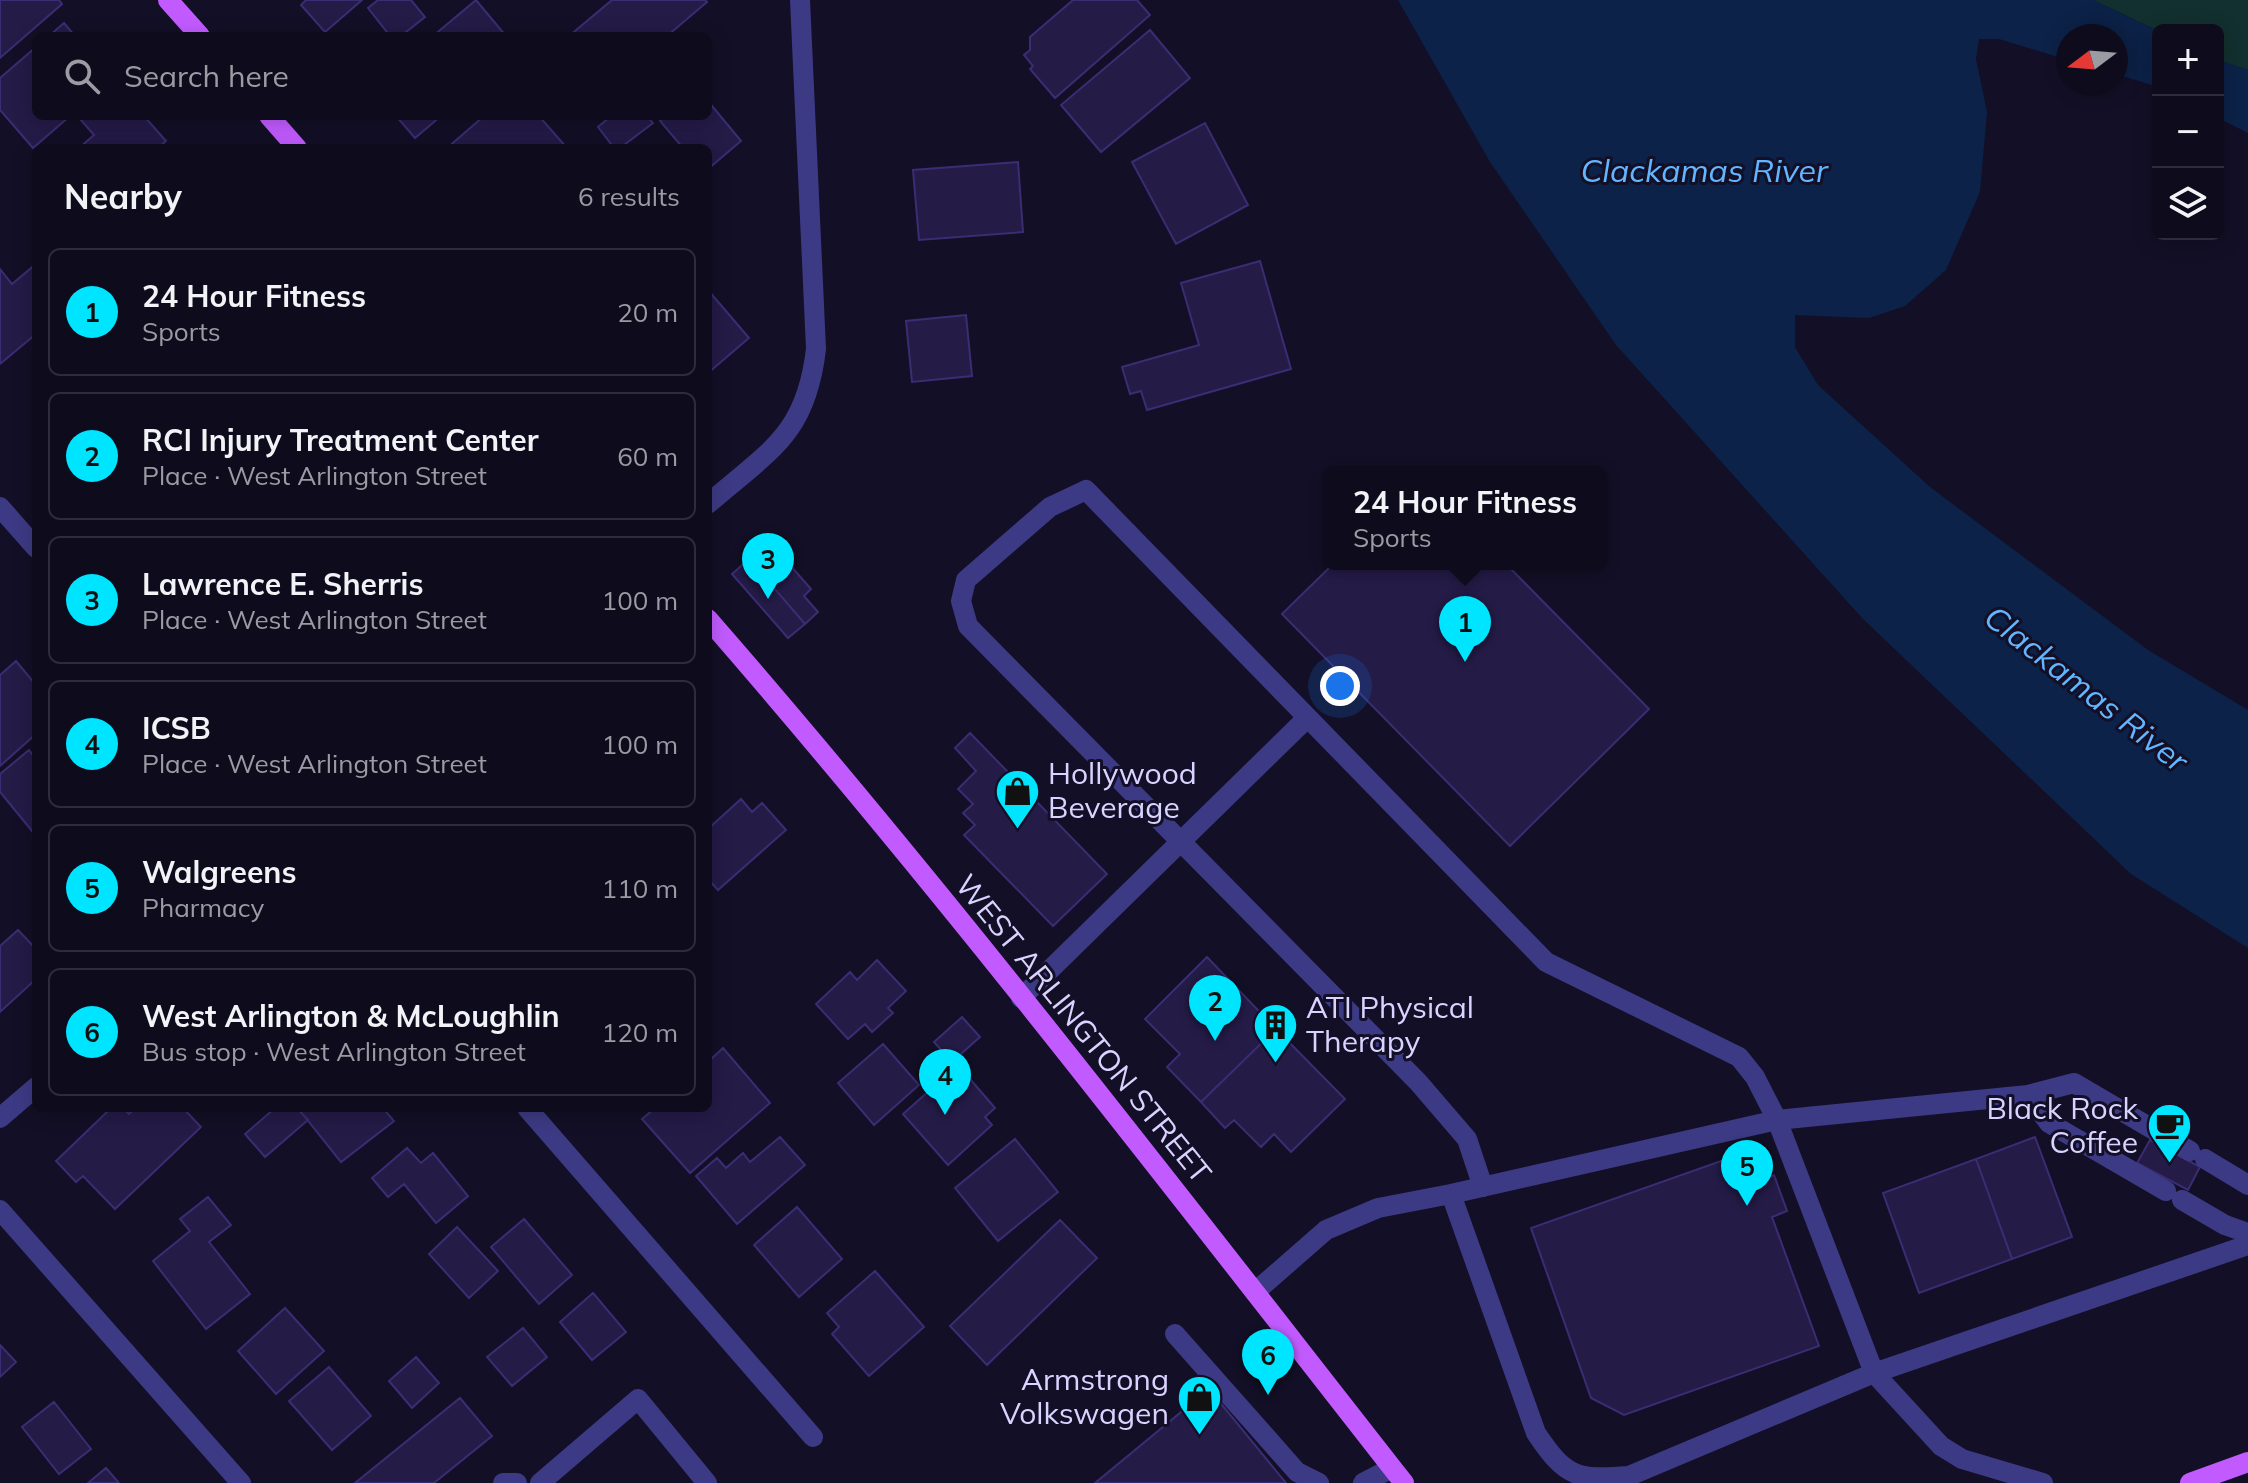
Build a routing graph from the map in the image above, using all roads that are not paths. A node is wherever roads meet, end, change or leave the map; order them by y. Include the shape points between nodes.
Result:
1 (168, 0) edge
2 (800, 0) edge
3 (196, 32) edge
4 (272, 120) edge
5 (294, 144) edge
6 (712, 500) edge
7 (0, 507) edge
8 (32, 543) edge
9 (712, 624) edge
10 (1307, 718) junction
11 (1180, 842) junction
12 (1021, 998) junction
13 (32, 1090) edge
14 (2028, 1095) junction
15 (530, 1112) edge
16 (0, 1118) edge
17 (1777, 1120) junction
18 (2248, 1185) edge
19 (1483, 1187) junction
20 (1451, 1194) junction
21 (0, 1210) edge
22 (2248, 1233) edge
23 (2248, 1245) edge
24 (1255, 1292) junction
25 (1175, 1334) dead end
26 (1874, 1373) junction
27 (813, 1437) dead end
28 (2248, 1462) edge
29 (1398, 1476) edge
30 (241, 1483) edge
31 (503, 1483) edge
32 (517, 1483) edge
33 (540, 1483) edge
34 (707, 1483) edge
35 (1319, 1483) edge
36 (1363, 1483) edge
37 (2043, 1483) edge
38 (2190, 1483) edge

1 - 3 main road
2 - 6 street via 816,349 812,386 796,424
4 - 5 main road
7 - 8 street
9 - 12 main road, WEST ARLINGTON STREET
10 - 11 street
10 - 11 street via 1086,490 1050,507 966,580 961,601 968,626
10 - 17 street via 1546,962 1739,1057
11 - 12 street
11 - 19 street via 1418,1082 1467,1139
12 - 24 main road, WEST ARLINGTON STREET
13 - 16 street
14 - 17 street
14 - 18 street via 2074,1083
14 - 22 street via 2049,1123 2225,1225
15 - 27 street
17 - 19 street
17 - 26 street
19 - 20 street
20 - 24 street via 1378,1208 1326,1230
20 - 26 street via 1536,1433 1555,1461 1586,1480 1629,1476
21 - 30 street
23 - 26 street
24 - 29 main road, WEST ARLINGTON STREET
25 - 35 street via 1297,1472
26 - 37 street via 1941,1446 1962,1459
28 - 38 main road
29 - 36 street
31 - 32 street
33 - 34 street via 638,1399

